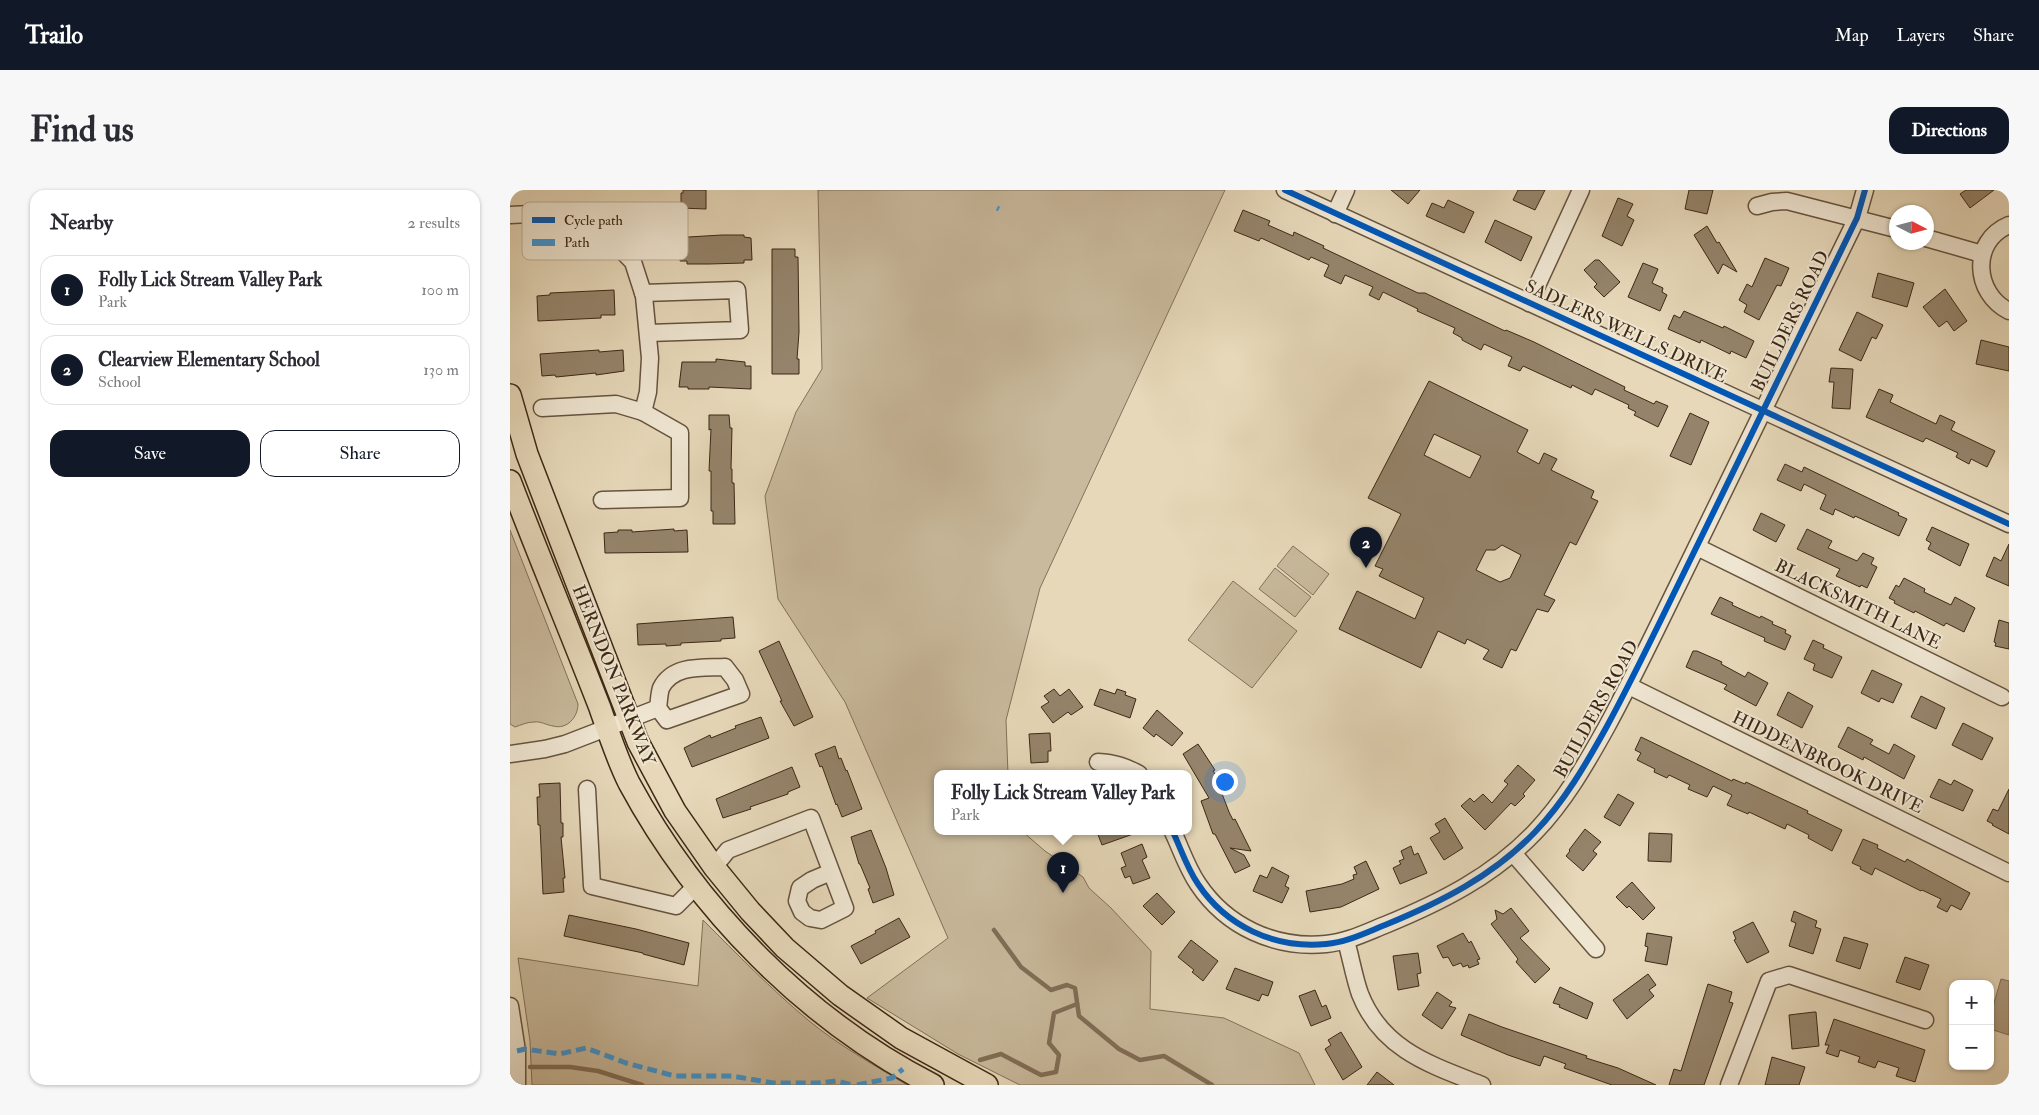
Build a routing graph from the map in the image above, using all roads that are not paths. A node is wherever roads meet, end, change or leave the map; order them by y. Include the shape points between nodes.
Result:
1 (1285, 190) edge
2 (1346, 190) edge
3 (1582, 190) edge
4 (1865, 190) edge
5 (1757, 206) dead end
6 (1335, 214) junction
7 (1857, 218) junction
8 (2009, 225) edge
9 (1889, 227) edge
10 (1934, 240) edge
11 (1982, 254) junction
12 (631, 260) edge
13 (643, 293) junction
14 (1529, 303) junction
15 (2009, 311) edge
16 (648, 334) junction
17 (510, 395) edge
18 (542, 408) dead end
19 (1763, 410) junction
20 (643, 412) junction
21 (510, 482) edge
22 (602, 500) dead end
23 (2009, 524) edge
24 (1696, 547) junction
25 (1629, 686) junction
26 (2002, 697) dead end
27 (658, 708) junction
28 (629, 719) junction
29 (606, 728) junction
30 (510, 754) edge
31 (1098, 762) dead end
32 (1132, 770) edge
33 (587, 789) dead end
34 (1174, 835) edge
35 (1513, 853) junction
36 (714, 867) junction
37 (832, 872) dead end
38 (2009, 873) edge
39 (697, 886) junction
40 (1346, 941) junction
41 (1596, 949) dead end
42 (510, 1006) edge
43 (1924, 1020) dead end
44 (517, 1085) edge
45 (933, 1085) edge
46 (987, 1085) edge
47 (1482, 1085) edge
48 (1729, 1085) edge

1 - 6 street, SADLERS WELLS DRIVE
2 - 6 street
3 - 14 street
4 - 7 street, BUILDERS ROAD
5 - 7 street via 1787,201
6 - 14 street, SADLERS WELLS DRIVE
7 - 9 street
7 - 19 street, BUILDERS ROAD
8 - 11 street via 1994,235
10 - 11 street
11 - 15 street via 1980,266 1986,290 1992,299
12 - 13 street
13 - 16 street
13 - 16 street via 738,290 740,330
14 - 19 street, SADLERS WELLS DRIVE
16 - 20 street via 648,392
17 - 28 main road, HERNDON PARKWAY via 531,463
18 - 20 street via 616,404
19 - 23 street, SADLERS WELLS DRIVE
19 - 24 street, BUILDERS ROAD
20 - 22 street via 680,433 680,498
21 - 29 main road, HERNDON PARKWAY
24 - 25 street, BUILDERS ROAD
24 - 26 street, BLACKSMITH LANE
25 - 35 street, BUILDERS ROAD via 1585,765 1558,805
25 - 38 street, HIDDENBROOK DRIVE
27 - 27 street via 667,720 741,694 726,667 683,670 671,676 661,688
27 - 28 street
28 - 29 street
28 - 36 main road, HERNDON PARKWAY via 640,748 663,790
29 - 30 street via 546,749
29 - 39 main road, HERNDON PARKWAY via 630,783
31 - 32 street
33 - 39 street via 592,886 676,906
34 - 40 street, BUILDERS ROAD via 1196,882 1210,901 1238,924 1265,937 1294,944
35 - 40 street, BUILDERS ROAD via 1466,888
35 - 41 street
36 - 37 street via 728,850 811,818
36 - 46 main road, HERNDON PARKWAY via 785,948 840,995 901,1038
39 - 45 main road, HERNDON PARKWAY via 784,980 861,1041
40 - 47 street via 1360,993 1370,1013 1396,1044 1415,1057
42 - 44 street via 517,1050
43 - 48 street via 1789,975 1769,980

